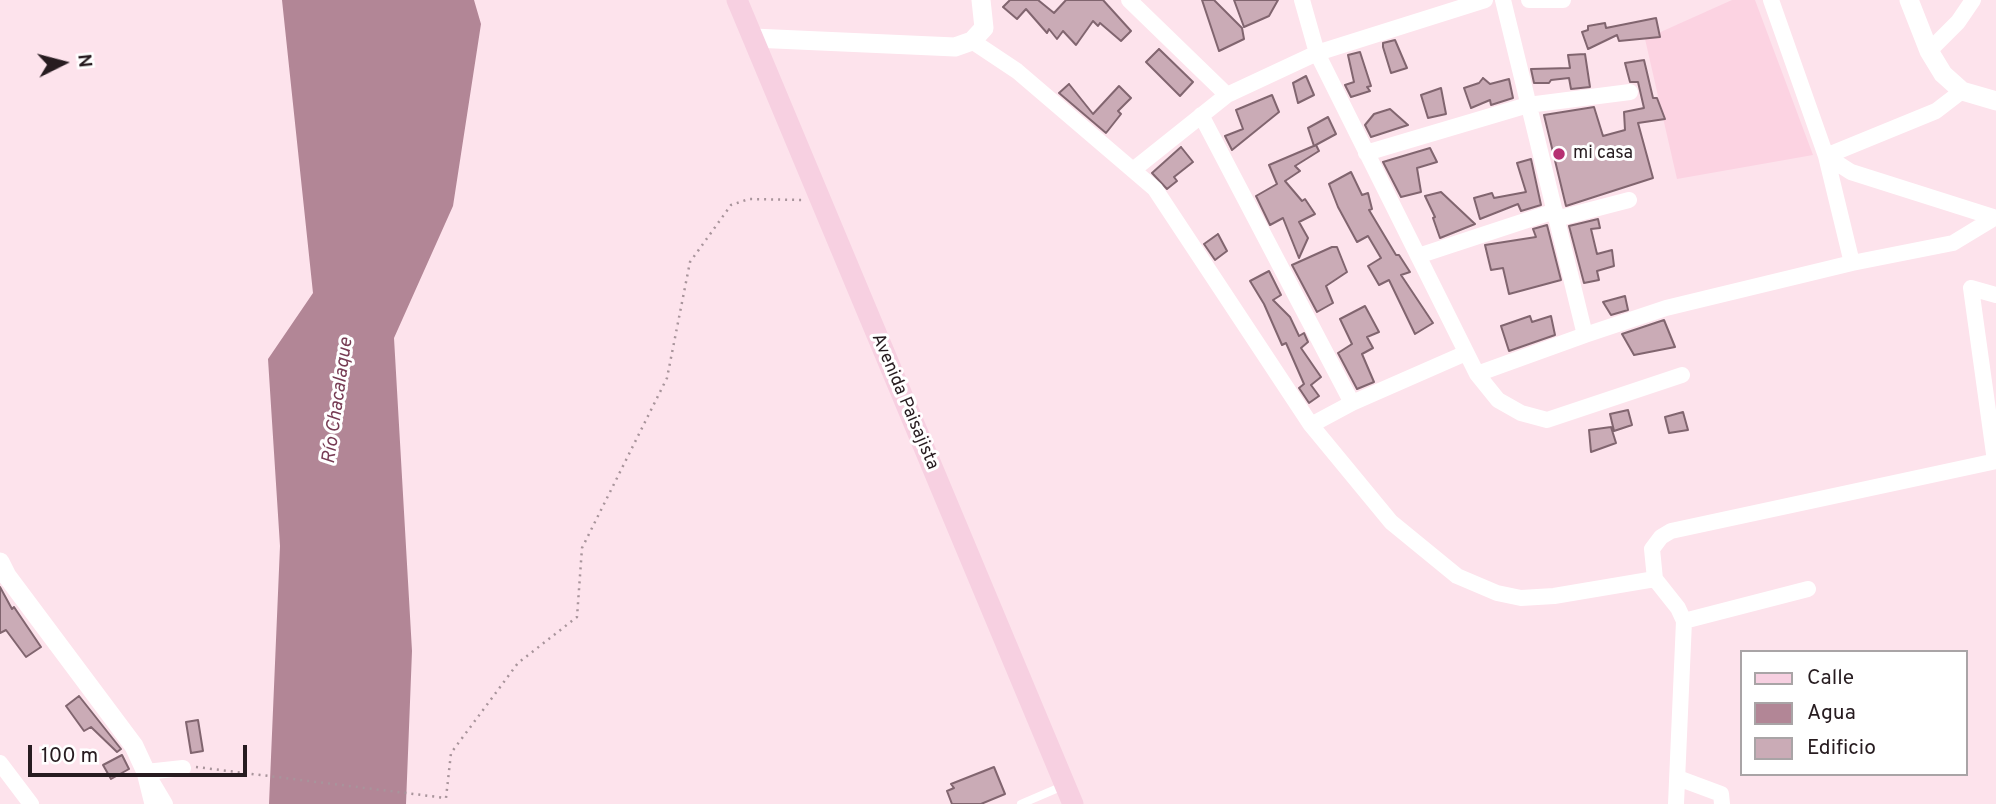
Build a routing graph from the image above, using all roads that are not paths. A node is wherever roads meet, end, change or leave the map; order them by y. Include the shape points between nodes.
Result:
1 (737, 0) edge
2 (981, 0) edge
3 (1129, 0) edge
4 (1302, 0) edge
5 (1485, 0) edge
6 (1503, 0) edge
7 (1533, 0) edge
8 (1563, 0) edge
9 (1772, 0) edge
10 (1909, 0) edge
11 (1973, 0) edge
12 (753, 37) junction
13 (972, 41) junction
14 (1929, 51) junction
15 (1317, 52) junction
16 (1962, 91) junction
17 (1630, 92) dead end
18 (1227, 95) junction
19 (1996, 101) edge
20 (1528, 105) junction
21 (1201, 115) junction
22 (1366, 153) junction
23 (1826, 156) junction
24 (1133, 170) junction
25 (1629, 200) dead end
26 (1555, 215) junction
27 (1995, 218) edge
28 (1418, 256) junction
29 (1852, 263) junction
30 (1996, 295) edge
31 (1585, 335) junction
32 (1466, 353) junction
33 (1477, 374) junction
34 (1682, 375) dead end
35 (1352, 403) junction
36 (1311, 425) junction
37 (1995, 461) edge
38 (2, 572) edge
39 (1655, 579) junction
40 (1808, 589) dead end
41 (1684, 621) junction
42 (0, 763) edge
43 (183, 768) road end
44 (146, 772) junction
45 (1678, 778) junction
46 (1069, 795) edge
47 (31, 804) edge
48 (156, 804) edge
49 (1021, 804) edge
50 (1675, 804) edge
51 (1722, 804) edge

1 - 12 main road, Avenida Paisajista
2 - 13 street via 984,28
3 - 18 street
4 - 15 street
5 - 15 street
6 - 20 street
7 - 8 street
9 - 23 street
10 - 14 street
11 - 14 street
12 - 13 street via 955,47
12 - 46 main road, Avenida Paisajista
13 - 24 street via 1017,71
14 - 16 street via 1943,74
15 - 18 street
15 - 22 street
16 - 19 street
16 - 23 street via 1936,111
17 - 20 street
18 - 21 street
20 - 22 street
20 - 26 street
21 - 24 street
21 - 35 street
22 - 28 street
23 - 27 street via 1864,176
23 - 29 street
24 - 36 street via 1154,189
25 - 26 street
26 - 28 street
26 - 31 street
27 - 29 street via 1953,243
28 - 32 street
29 - 31 street via 1666,308
30 - 37 street via 1971,288
31 - 33 street
32 - 33 street
32 - 35 street
33 - 34 street via 1498,400 1521,414 1547,420
35 - 36 street
36 - 39 street via 1391,522 1457,576 1521,598
37 - 39 street via 1671,531 1652,549
38 - 44 street via 134,746
39 - 41 street
40 - 41 street
41 - 45 street
42 - 47 street
43 - 44 street
44 - 48 street
45 - 50 street
45 - 51 street via 1721,794
46 - 49 lane

